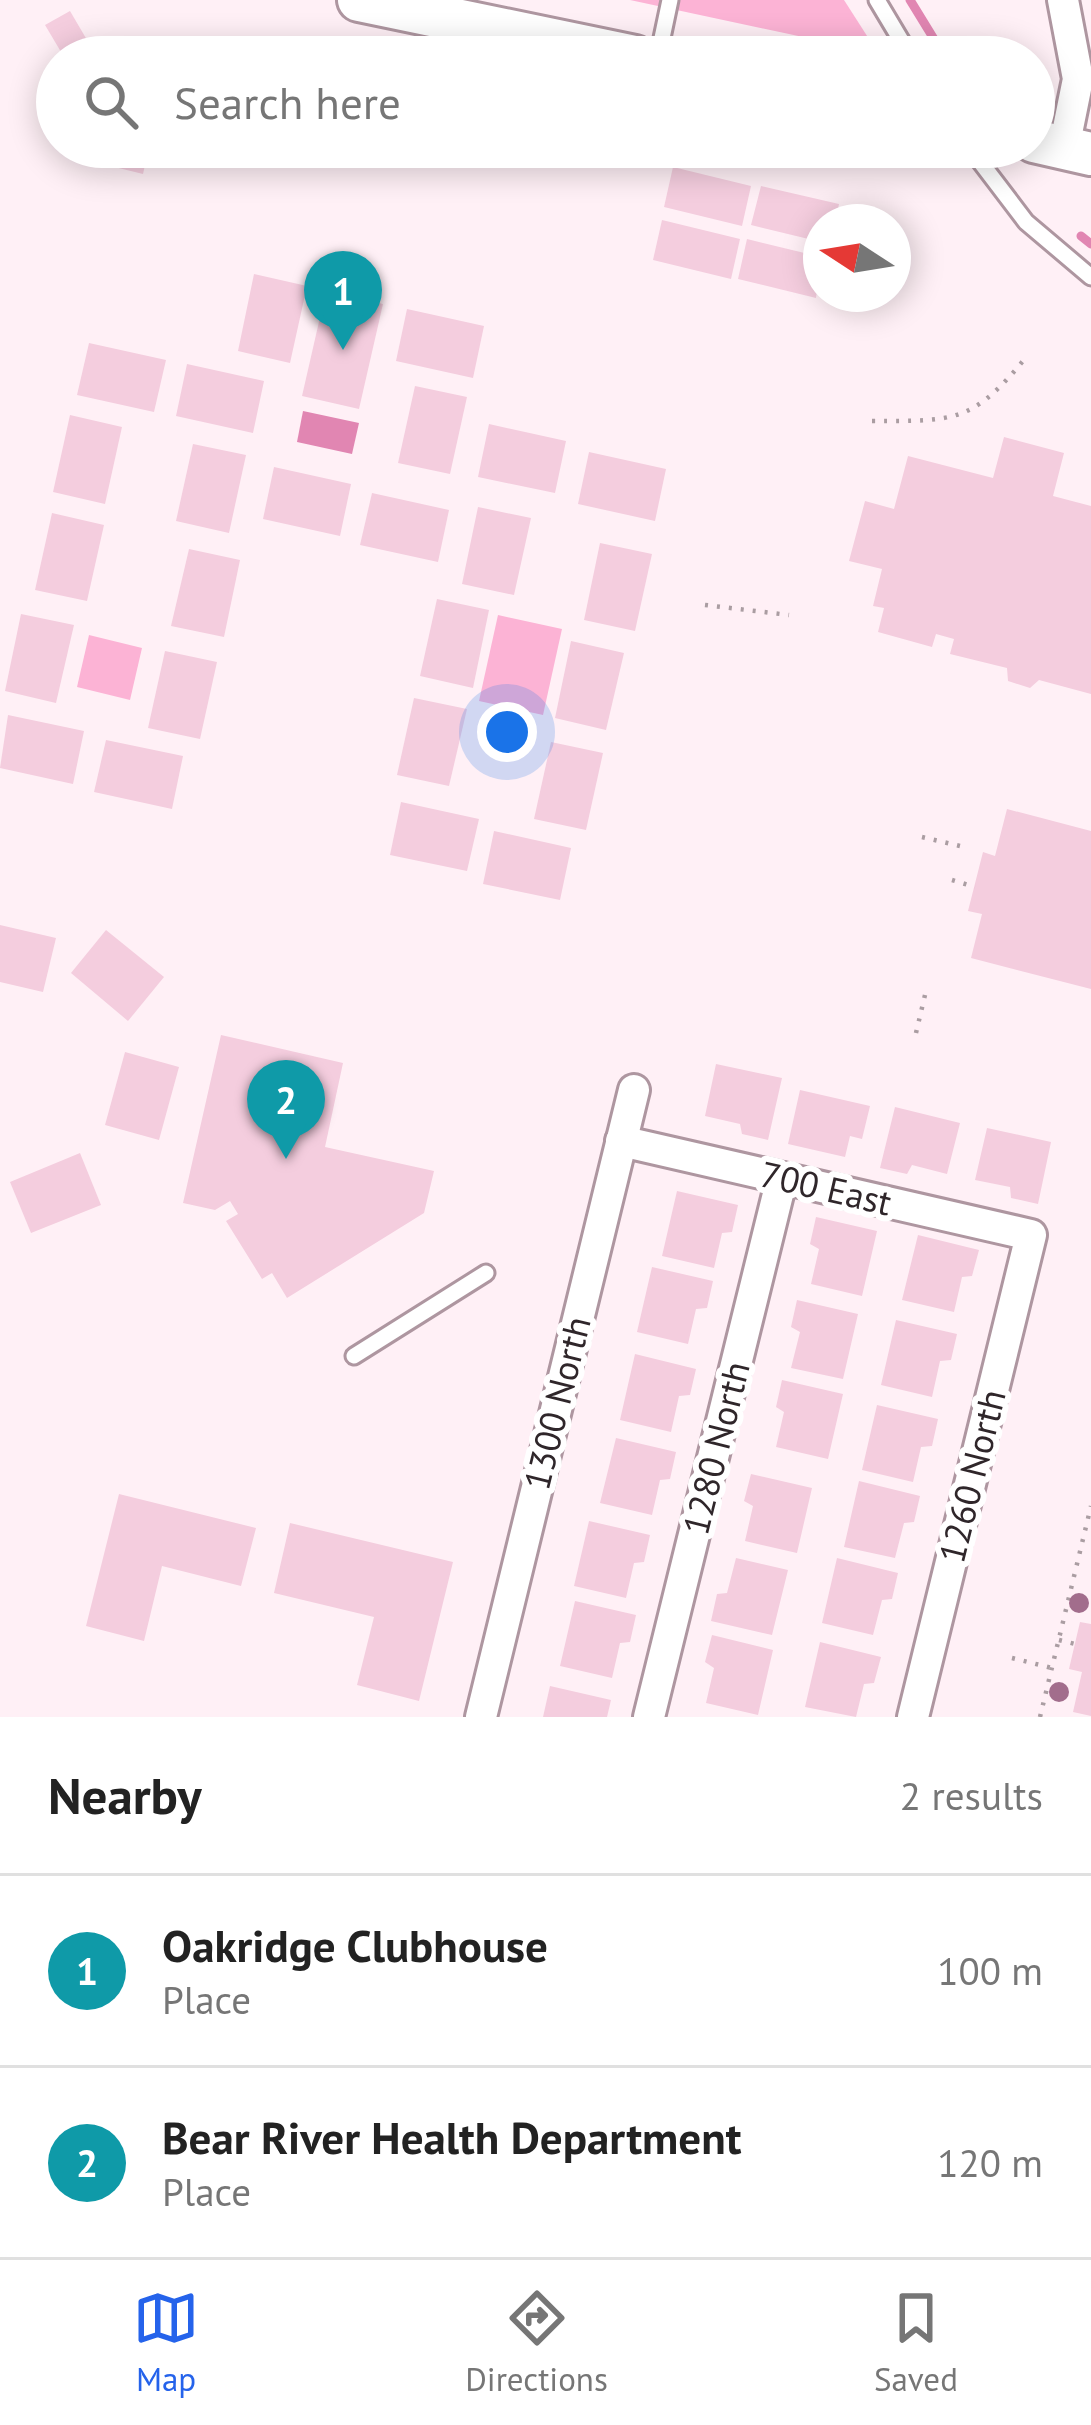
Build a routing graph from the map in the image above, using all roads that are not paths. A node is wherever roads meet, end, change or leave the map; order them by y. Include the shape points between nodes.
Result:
1 (359, 0) edge
2 (670, 0) edge
3 (877, 0) edge
4 (1063, 0) edge
5 (533, 36) edge
6 (662, 36) edge
7 (898, 36) edge
8 (1063, 147) edge
9 (985, 168) edge
10 (1091, 277) edge
11 (634, 1090) dead end
12 (621, 1141) junction
13 (782, 1178) junction
14 (1031, 1234) joint
15 (486, 1273) dead end
16 (354, 1356) dead end
17 (481, 1717) edge
18 (649, 1717) edge
19 (913, 1717) edge

1 - 5 main road
2 - 6 lane
3 - 7 lane
4 - 8 street via 1078,79
9 - 10 lane via 1026,222
11 - 12 street, 1300 North
12 - 13 street, 700 East
12 - 17 street, 1300 North
13 - 14 street, 700 East
13 - 18 street, 1280 North
14 - 19 street, 1260 North
15 - 16 lane

